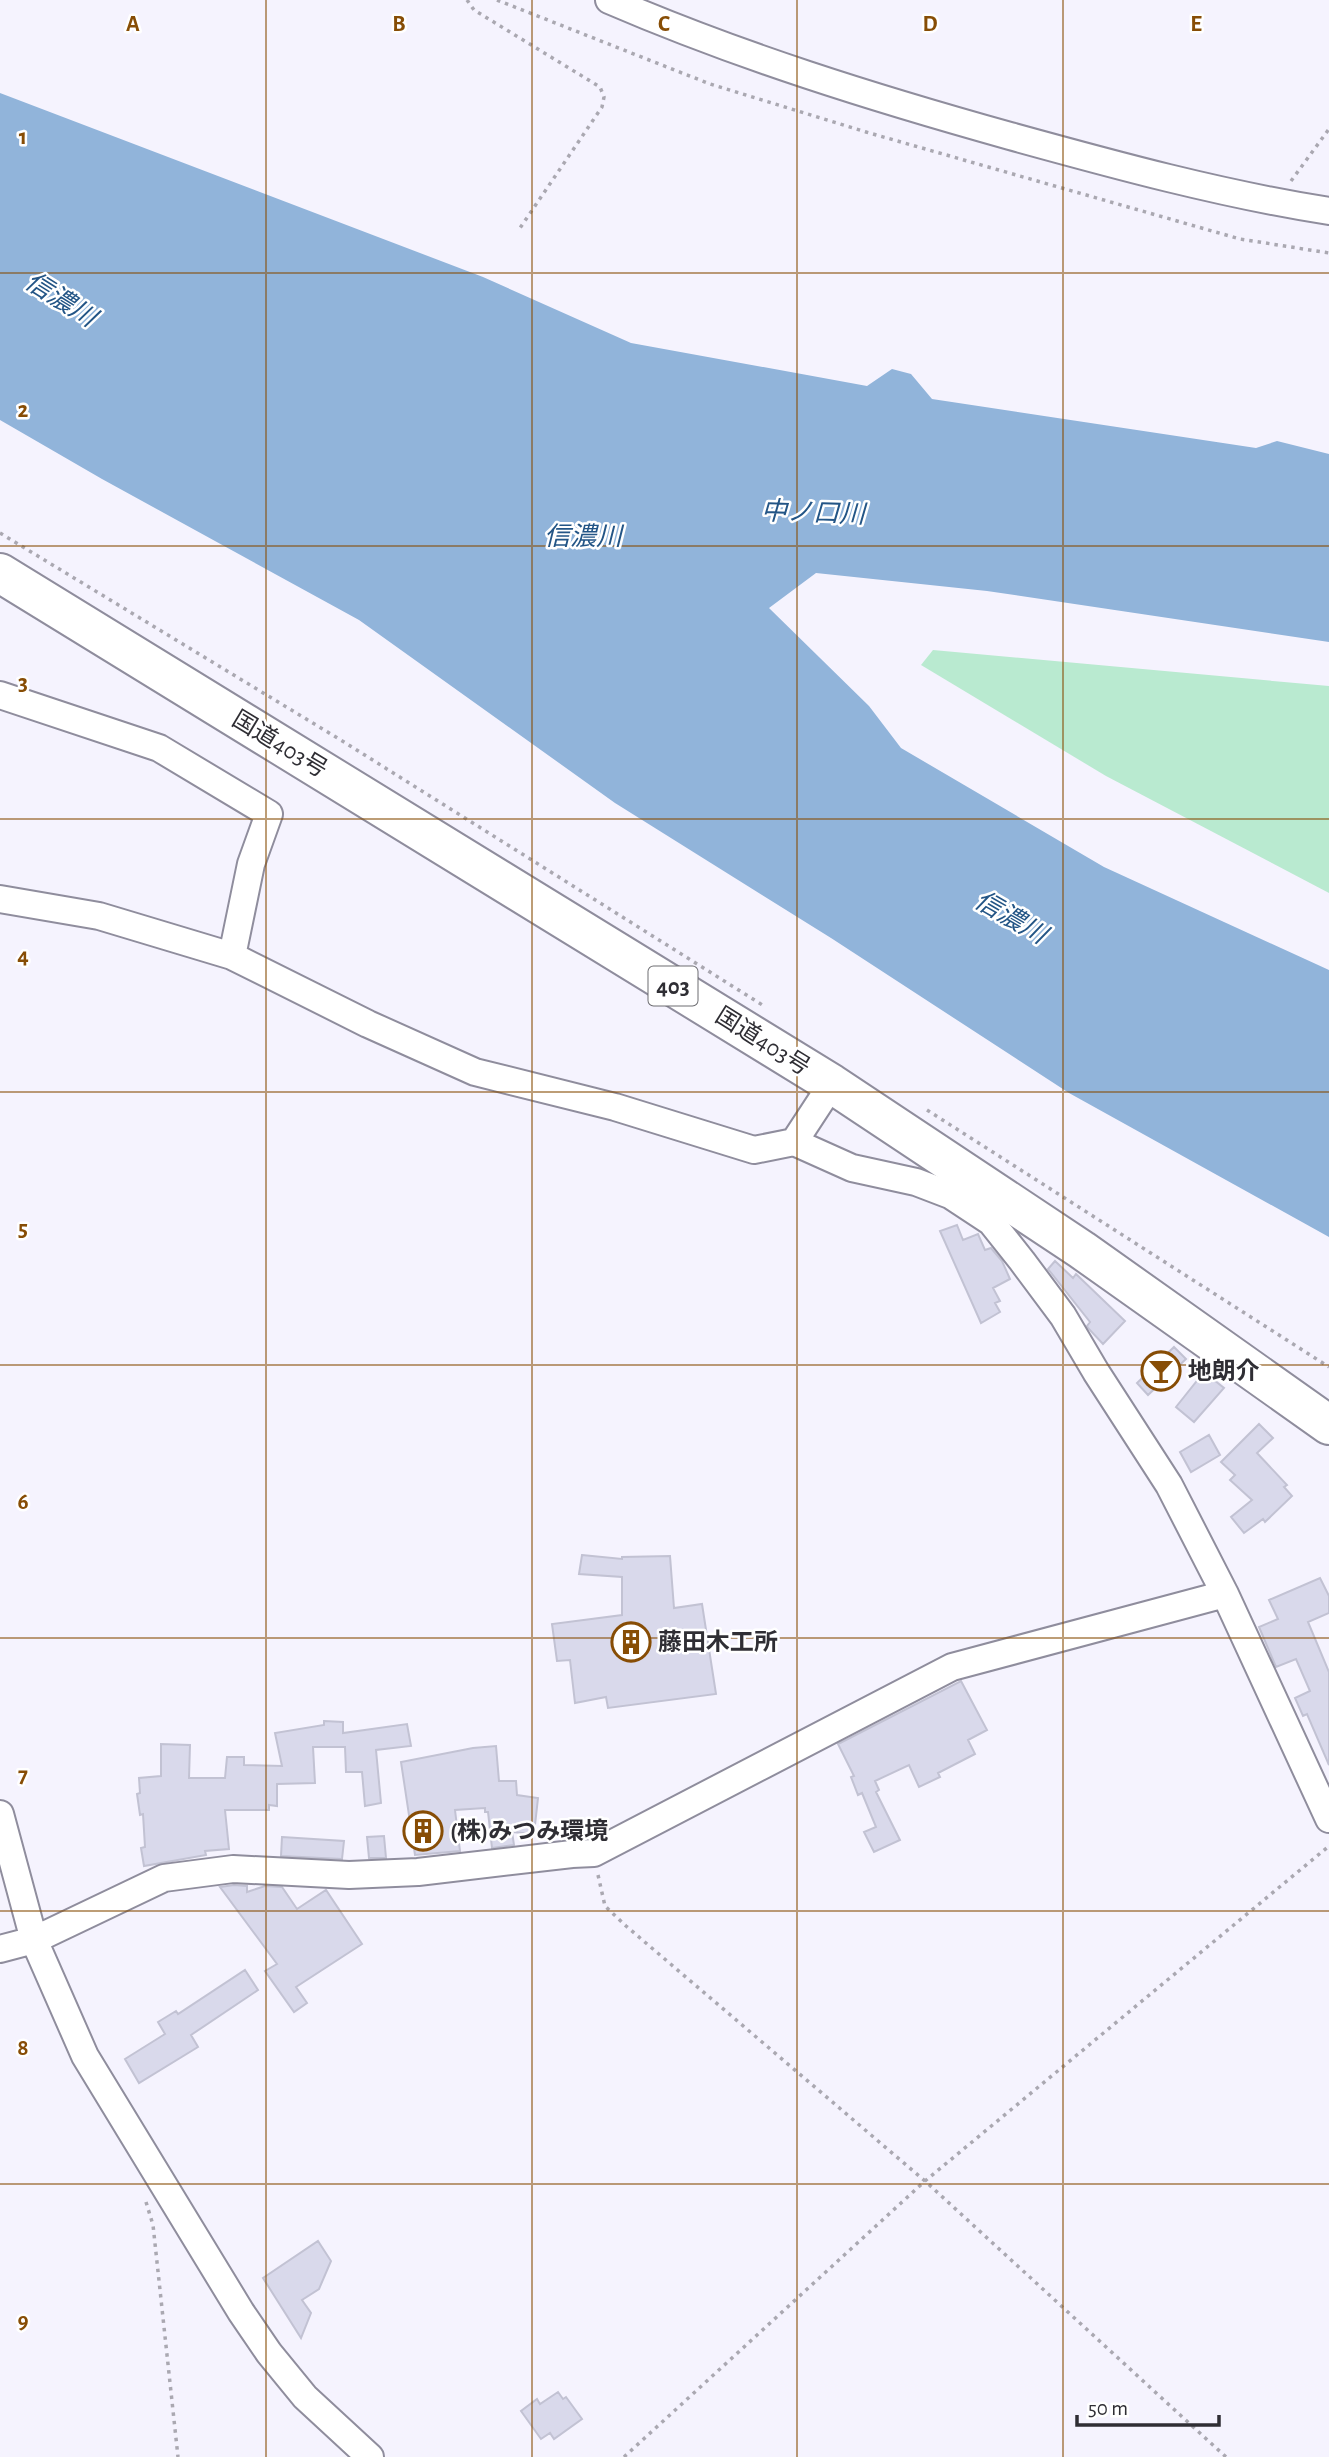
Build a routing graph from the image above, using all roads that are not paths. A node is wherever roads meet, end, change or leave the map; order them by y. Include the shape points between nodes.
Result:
1 (609, 0) edge
2 (1329, 211) edge
3 (0, 573) edge
4 (0, 695) edge
5 (0, 899) edge
6 (232, 956) junction
7 (832, 1084) junction
8 (794, 1142) junction
9 (1329, 1425) edge
10 (1225, 1594) junction
11 (0, 1814) edge
12 (1329, 1819) edge
13 (34, 1940) junction
14 (0, 1949) edge
15 (370, 2457) edge

1 - 2 street via 771,64 925,112 1129,170
3 - 7 highway, 国道403号 / 403
4 - 6 street via 159,748 269,814 251,864
5 - 6 street via 99,916
6 - 8 street via 475,1072 615,1107 754,1150
7 - 8 street
7 - 9 highway, 国道403号 / 403 via 1082,1250
8 - 10 street via 852,1168 916,1182 950,1195 991,1222 1063,1316 1169,1485
10 - 12 street
10 - 13 street via 952,1667 594,1853 418,1872 349,1875 233,1868 164,1878
11 - 13 street
13 - 14 street
13 - 15 street via 85,2056 241,2312 305,2397

